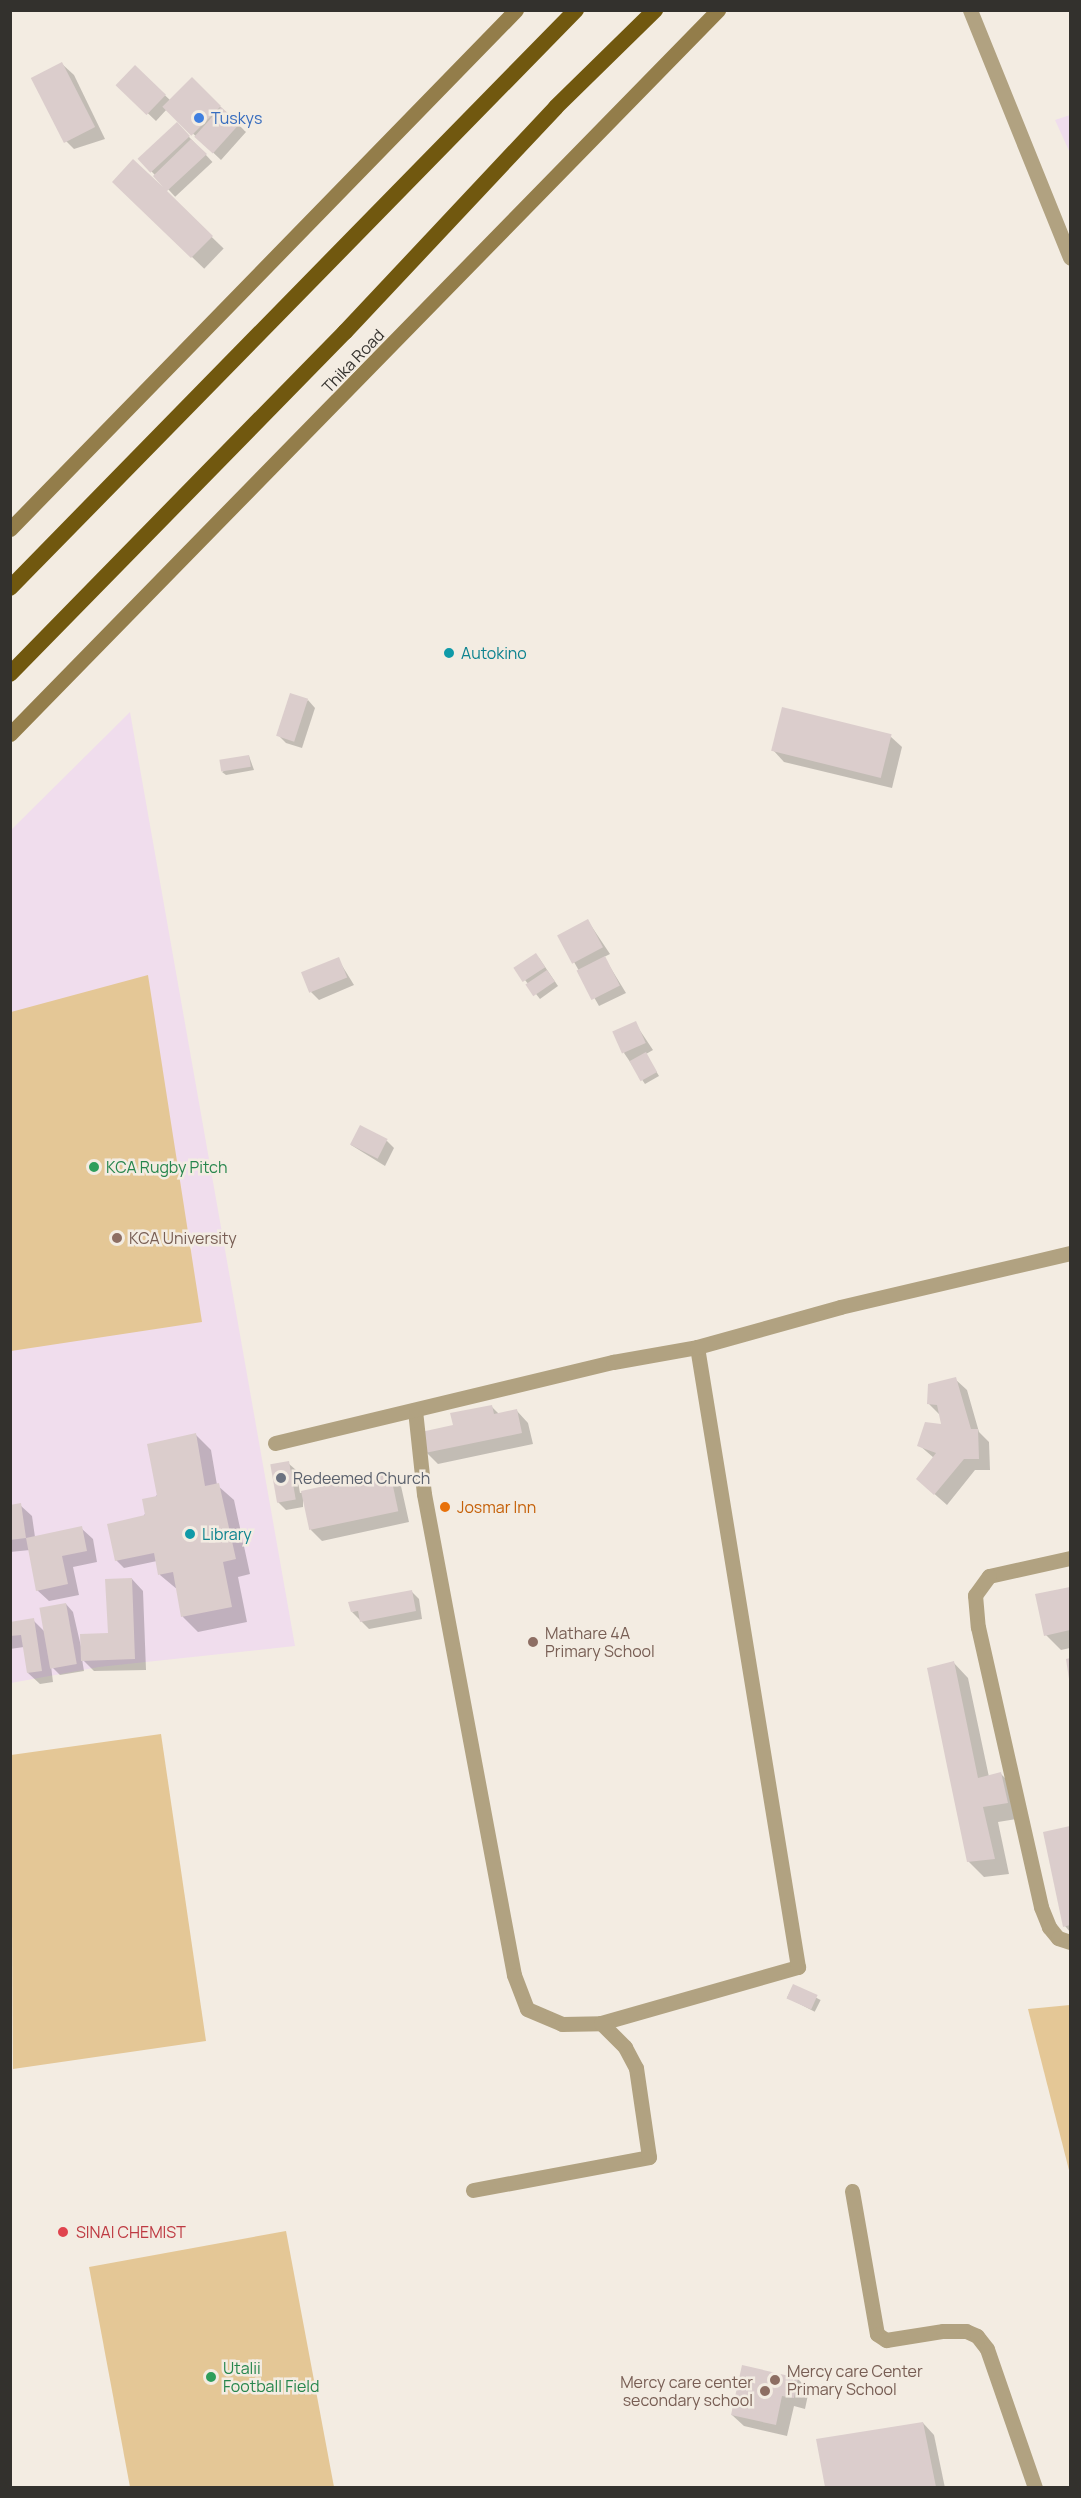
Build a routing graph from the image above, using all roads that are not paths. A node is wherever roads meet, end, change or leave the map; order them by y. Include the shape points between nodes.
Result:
1 (516, 10) edge
2 (576, 10) edge
3 (655, 10) edge
4 (718, 10) edge
5 (969, 10) edge
6 (1071, 258) edge
7 (10, 529) edge
8 (10, 588) edge
9 (10, 674) edge
10 (10, 734) edge
11 (1071, 1253) edge
12 (697, 1347) junction
13 (415, 1410) junction
14 (275, 1443) dead end
15 (1071, 1558) edge
16 (1071, 1942) edge
17 (601, 2023) junction
18 (473, 2190) dead end
19 (852, 2191) dead end
20 (1035, 2487) edge

1 - 7 main road
2 - 8 highway
3 - 9 highway, Thika Road via 556,107 345,332
4 - 10 main road, Thika Road
5 - 6 street
11 - 12 street via 759,1327
12 - 13 street via 613,1362
12 - 17 street via 798,1967
13 - 14 street
13 - 17 street via 426,1505 514,1975 527,2009 561,2024
15 - 16 street via 989,1576 975,1595 978,1627 1041,1907 1058,1938
17 - 18 street via 625,2047 636,2068 649,2157
19 - 20 street via 877,2334 886,2340 943,2331 966,2331 977,2336 987,2349

